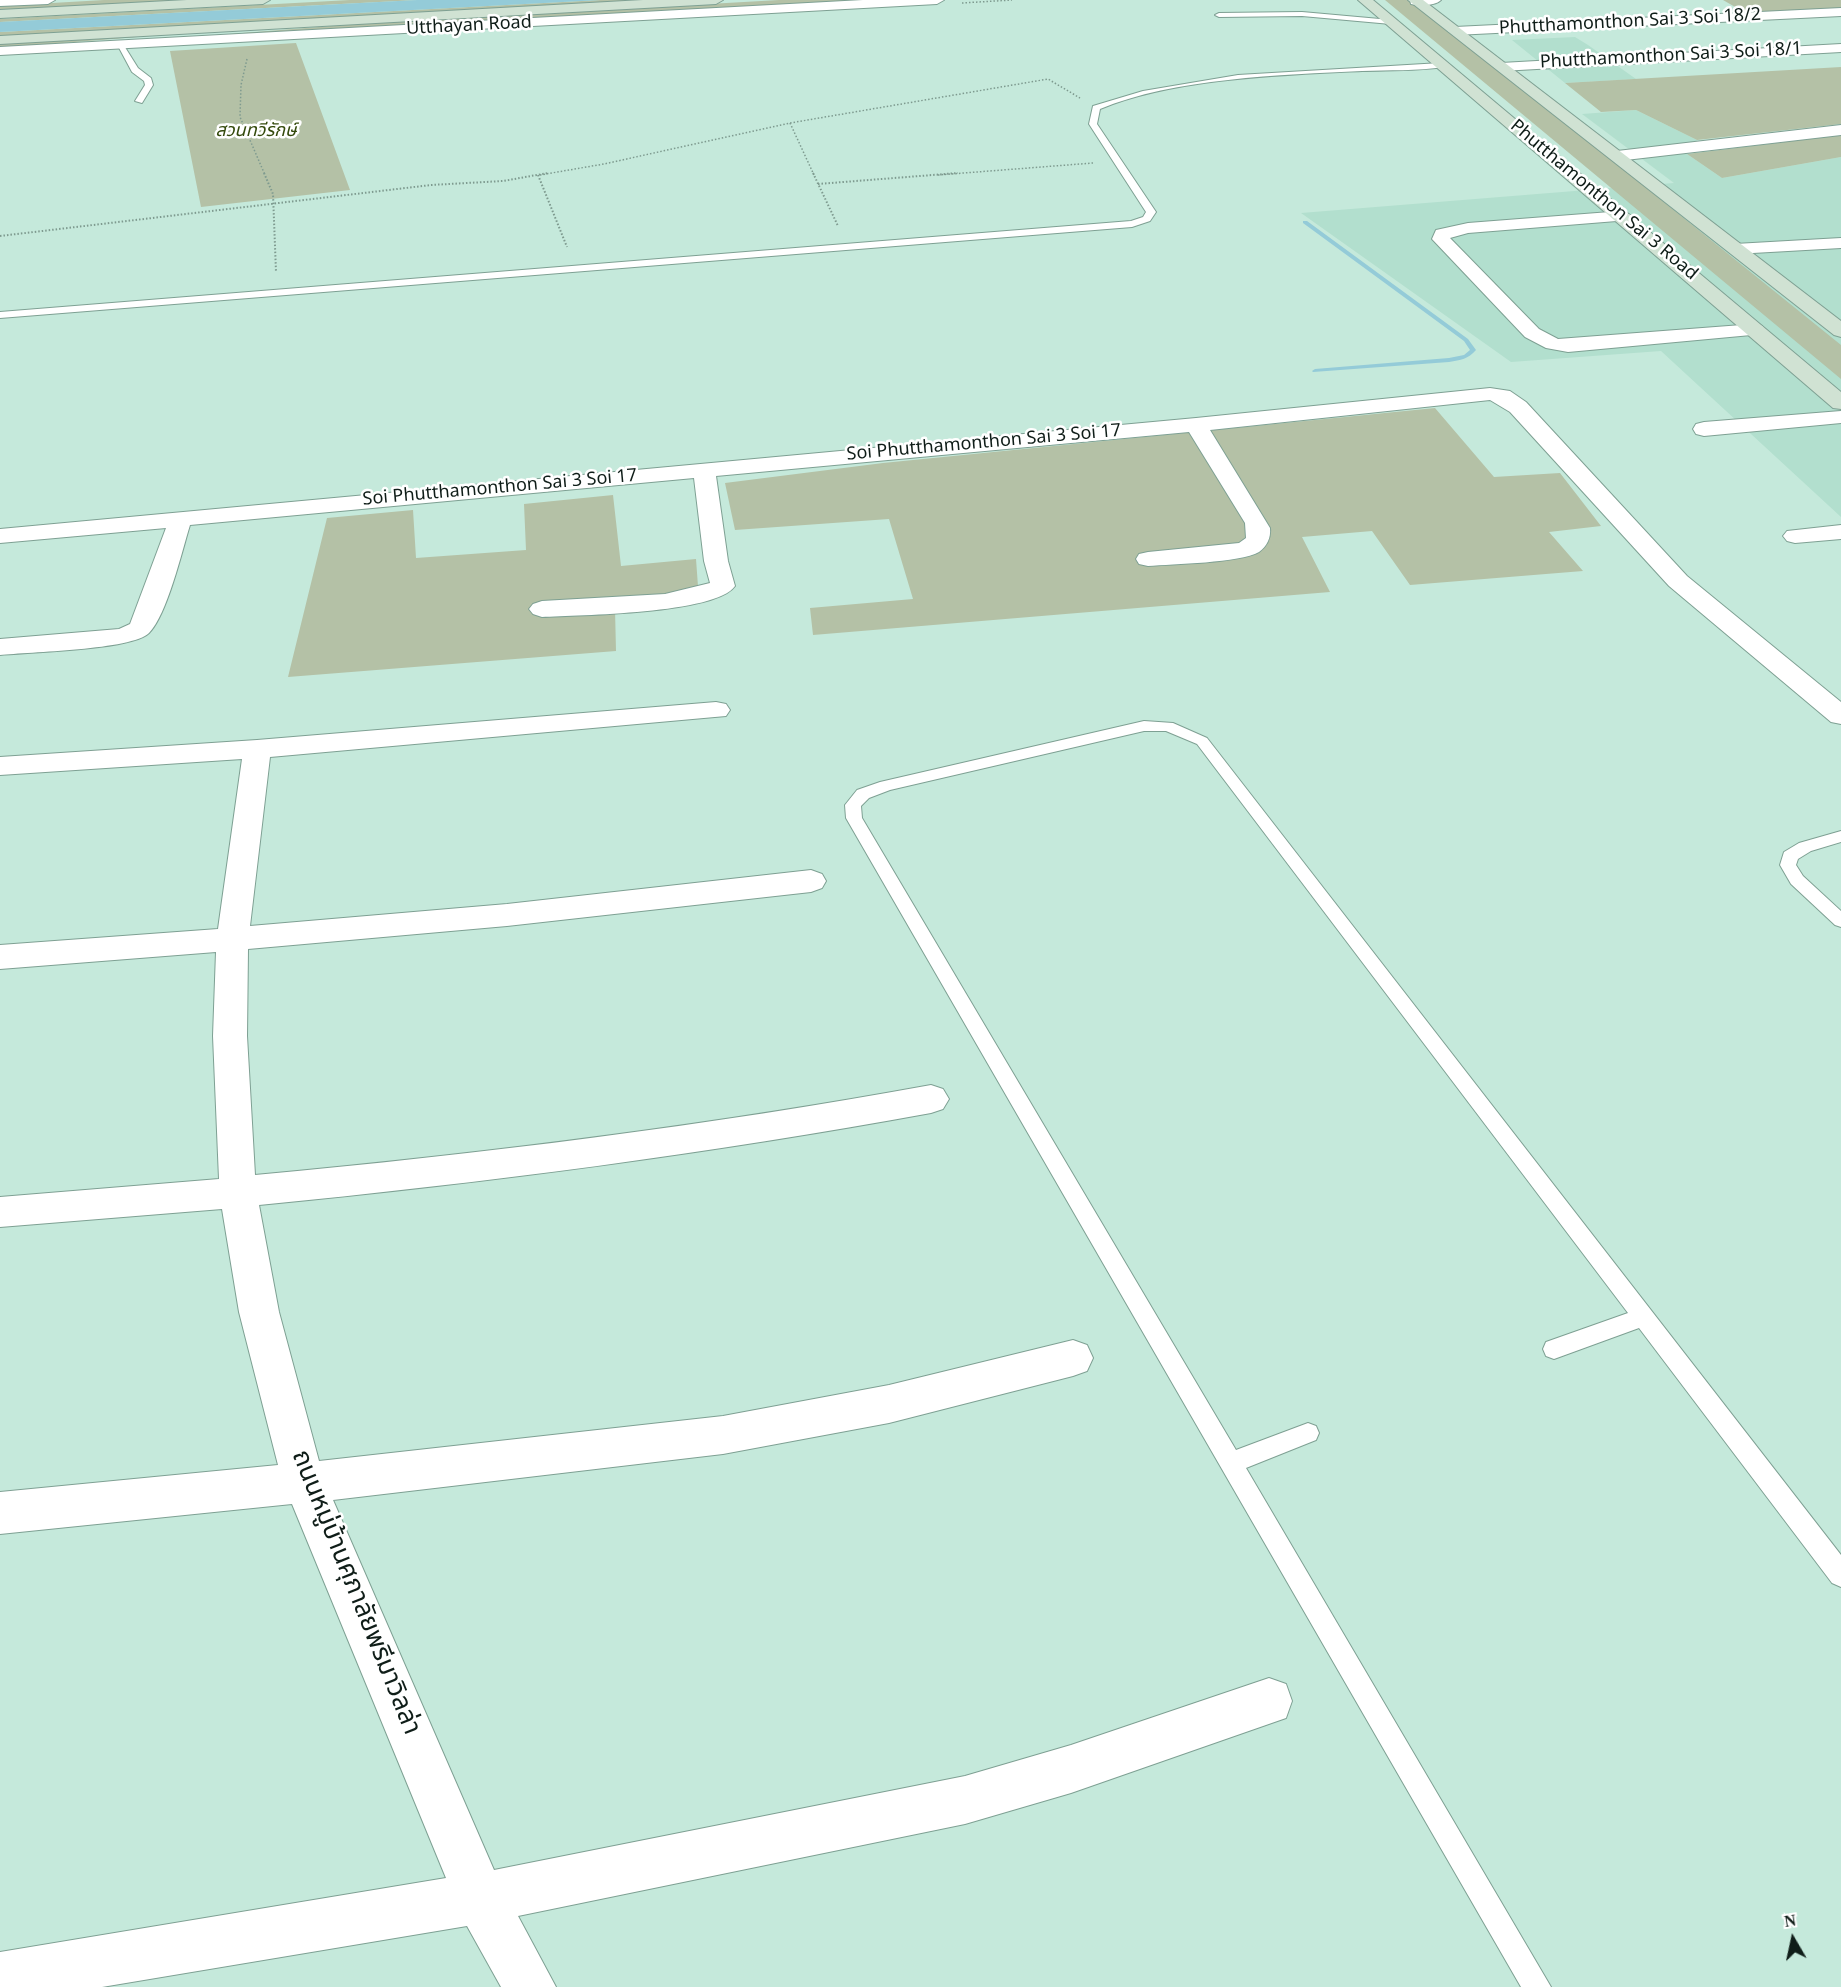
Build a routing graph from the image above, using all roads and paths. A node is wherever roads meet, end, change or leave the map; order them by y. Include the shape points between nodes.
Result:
1 (48, 0) edge
2 (262, 0) edge
3 (716, 0) edge
4 (937, 0) edge
5 (1360, 0) edge
6 (1434, 0) edge
7 (1416, 1) edge
8 (0, 2) edge
9 (1370, 5) edge
10 (1841, 12) edge
11 (0, 14) edge
12 (1219, 15) dead end
13 (330, 21) junction
14 (1391, 22) junction
15 (1455, 31) junction
16 (0, 40) edge
17 (120, 46) junction
18 (1841, 48) edge
19 (23, 49) junction
20 (0, 51) edge
21 (248, 54) dead end
22 (1442, 65) junction
23 (1501, 67) junction
24 (139, 101) dead end
25 (1096, 108) junction
26 (790, 123) junction
27 (1841, 129) edge
28 (1617, 156) junction
29 (1118, 161) junction
30 (538, 175) junction
31 (818, 184) junction
32 (274, 203) junction
33 (1623, 216) junction
34 (0, 236) edge
35 (1841, 243) edge
36 (849, 248) junction
37 (1735, 249) junction
38 (576, 269) junction
39 (277, 293) junction
40 (0, 315) edge
41 (1837, 325) edge
42 (1755, 330) junction
43 (1841, 403) edge
44 (1841, 417) edge
45 (1196, 424) junction
46 (1704, 429) dead end
47 (704, 471) junction
48 (181, 518) junction
49 (1841, 532) edge
50 (0, 536) edge
51 (1795, 536) dead end
52 (1148, 559) dead end
53 (542, 609) dead end
54 (0, 647) edge
55 (716, 710) dead end
56 (1841, 716) edge
57 (257, 749) junction
58 (0, 766) edge
59 (1841, 836) edge
60 (811, 881) dead end
61 (1841, 921) edge
62 (232, 940) junction
63 (0, 957) edge
64 (931, 1099) dead end
65 (238, 1194) junction
66 (0, 1212) edge
67 (1643, 1317) junction
68 (1554, 1349) dead end
69 (1073, 1358) dead end
70 (1308, 1433) dead end
71 (1230, 1463) junction
72 (304, 1483) junction
73 (0, 1513) edge
74 (1841, 1575) edge
75 (1269, 1701) dead end
76 (480, 1898) junction
77 (0, 1978) edge
78 (531, 1987) edge
79 (1537, 1987) edge

1 - 8 street
2 - 11 main road
3 - 13 main road, Utthayan Road
4 - 17 street, Utthayan Road
5 - 9 street
6 - 7 street
7 - 15 main road, Phutthamonthon Sai 3 Road
9 - 14 main road, Phutthamonthon Sai 3 Road
10 - 15 street, Phutthamonthon Sai 3 Soi 18/2
12 - 14 lane via 1302,14
13 - 16 main road, Utthayan Road
13 - 19 main road
14 - 22 main road, Phutthamonthon Sai 3 Road
15 - 23 main road, Phutthamonthon Sai 3 Road
17 - 19 street, Utthayan Road
17 - 24 lane via 135,70 148,81
18 - 23 street, Phutthamonthon Sai 3 Soi 18/1
19 - 20 street, Utthayan Road
21 - 32 path via 240,117
22 - 25 lane via 1229,79 1140,94
22 - 33 main road, Phutthamonthon Sai 3 Road
23 - 28 main road, Phutthamonthon Sai 3 Road
25 - 26 path via 1048,79
25 - 29 lane via 1093,124
26 - 30 path
26 - 31 path
27 - 28 street
28 - 37 main road, Phutthamonthon Sai 3 Road
29 - 31 path
29 - 36 lane via 1151,213 1140,223
30 - 32 path
30 - 38 path
31 - 36 path
32 - 34 path
32 - 39 path
33 - 42 main road, Phutthamonthon Sai 3 Road
33 - 42 street via 1468,228 1442,234 1441,239 1532,333 1553,344 1568,346
35 - 37 street
36 - 38 lane
37 - 41 main road, Phutthamonthon Sai 3 Road
38 - 39 lane
39 - 40 lane
42 - 43 main road, Phutthamonthon Sai 3 Road
44 - 46 street
45 - 47 street, Soi Phutthamonthon Sai 3 Soi 17
45 - 52 street via 1257,523 1259,538 1254,547 1243,550
45 - 56 street, Soi Phutthamonthon Sai 3 Soi 17 via 1475,394 1502,396 1518,407 1678,581
47 - 48 street, Soi Phutthamonthon Sai 3 Soi 17
47 - 53 street via 723,586 713,593 688,598
48 - 50 street, Soi Phutthamonthon Sai 3 Soi 17
48 - 54 street via 146,620 139,629 124,636
49 - 51 street
55 - 57 street
57 - 58 street
57 - 62 street, ถนนหมู่บ้านศุภาลัยพรีมาวิลล่า
59 - 61 lane via 1804,847 1790,856 1788,865 1797,880
60 - 62 street via 684,897
62 - 63 street
62 - 65 street, ถนนหมู่บ้านศุภาลัยพรีมาวิลล่า via 230,1036
64 - 65 street via 707,1139
65 - 66 street
65 - 72 street, ถนนหมู่บ้านศุภาลัยพรีมาวิลล่า via 259,1312
67 - 68 lane
67 - 71 lane via 1202,741 1168,726 1144,726 863,794 853,805 854,818
67 - 74 lane
69 - 72 street via 889,1404 723,1435
70 - 71 lane
71 - 79 lane
72 - 73 street
72 - 76 street, ถนนหมู่บ้านศุภาลัยพรีมาวิลล่า
75 - 76 street via 1071,1769 965,1800
76 - 77 street
76 - 78 street, ถนนหมู่บ้านศุภาลัยพรีมาวิลล่า

